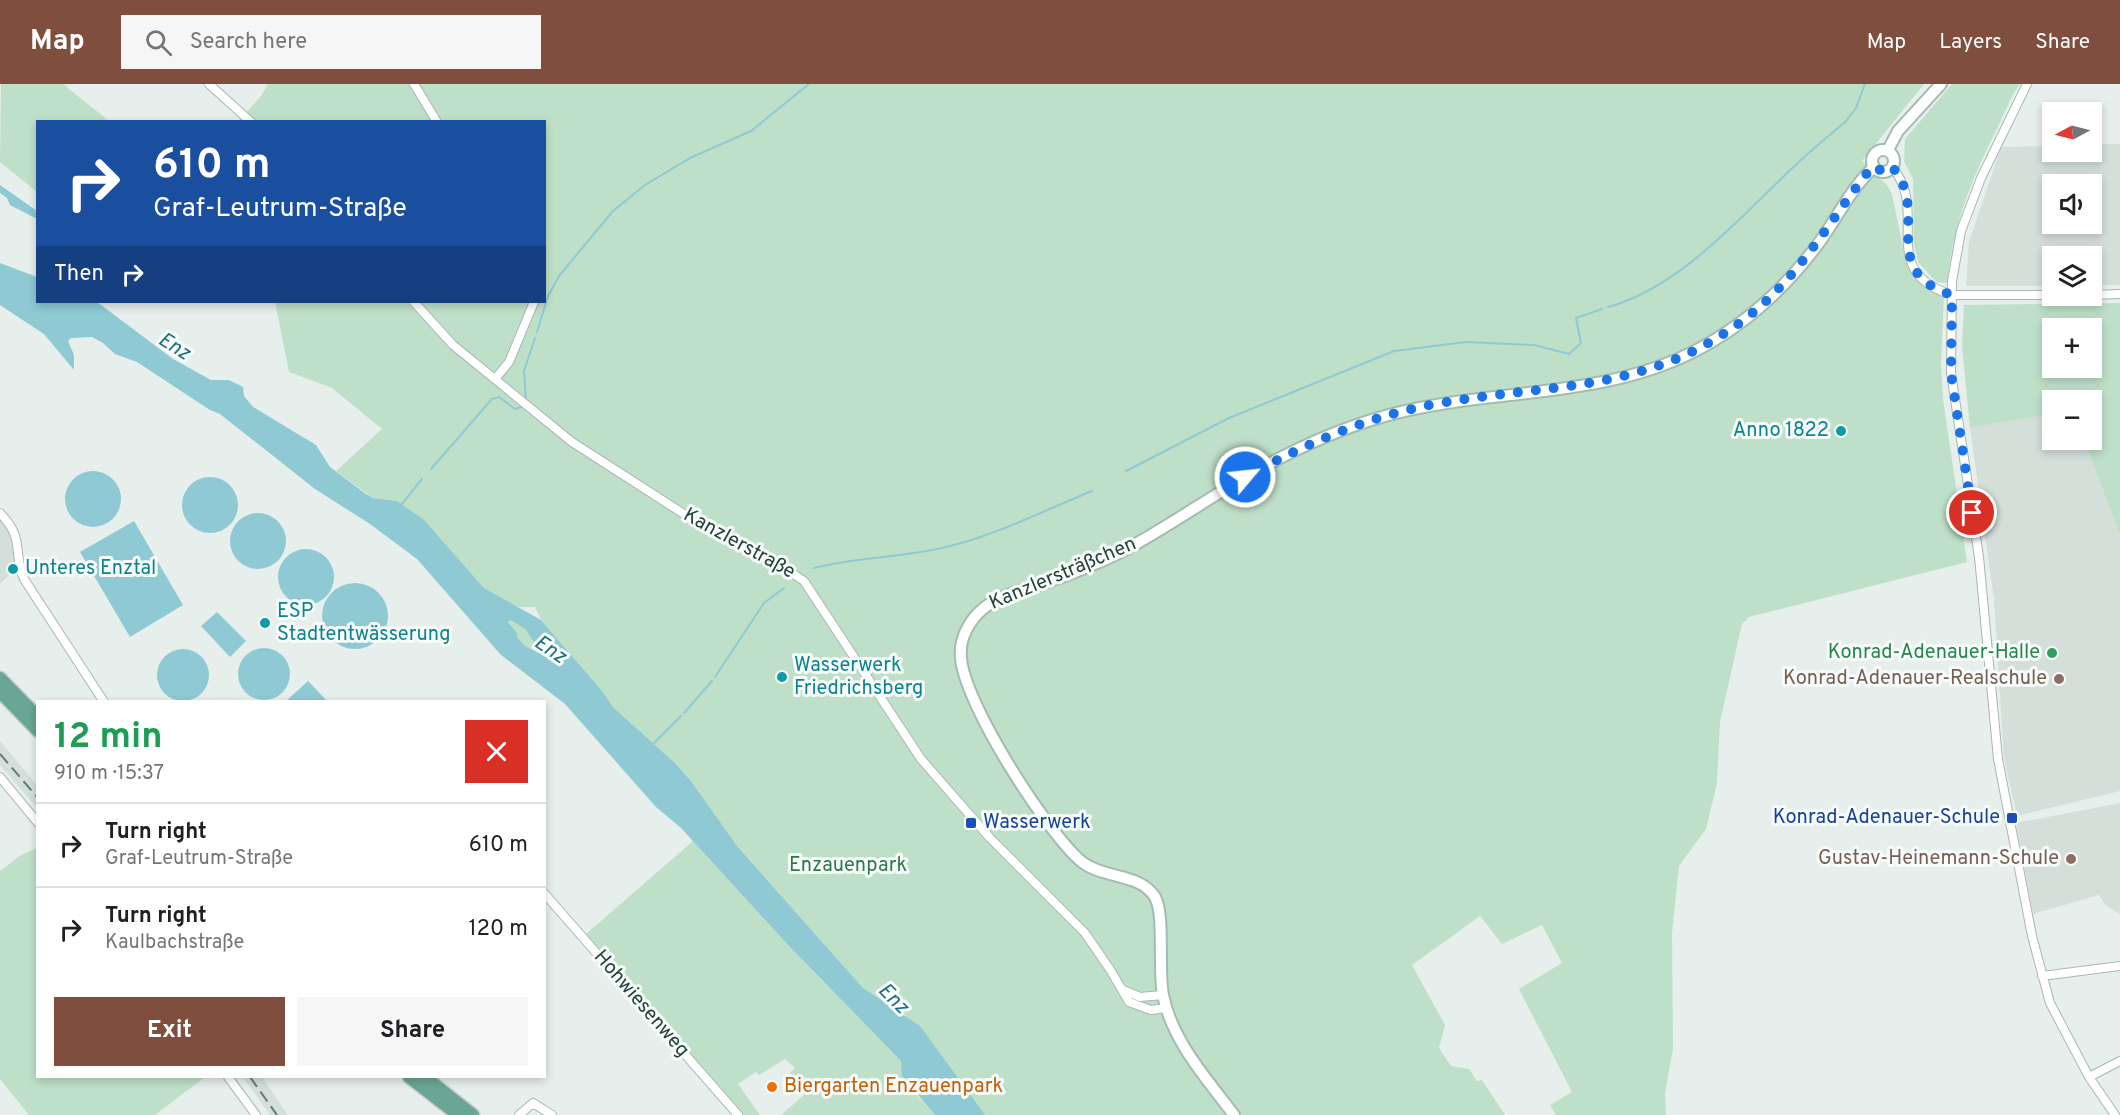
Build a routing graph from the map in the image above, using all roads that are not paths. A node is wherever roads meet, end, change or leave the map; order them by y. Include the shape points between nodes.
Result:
1 (209, 84) edge
2 (414, 84) edge
3 (1941, 84) edge
4 (2027, 84) edge
5 (249, 120) edge
6 (436, 120) edge
7 (1888, 150) junction
8 (1874, 166) junction
9 (1892, 167) junction
10 (2120, 294) edge
11 (1952, 295) junction
12 (2042, 295) edge
13 (2102, 295) edge
14 (415, 303) edge
15 (534, 303) edge
16 (495, 379) junction
17 (0, 513) edge
18 (0, 678) edge
19 (0, 692) edge
20 (103, 700) edge
21 (36, 715) edge
22 (36, 729) edge
23 (0, 777) edge
24 (36, 821) edge
25 (546, 895) edge
26 (2120, 966) edge
27 (2042, 976) junction
28 (1118, 984) junction
29 (1163, 995) junction
30 (1166, 1008) junction
31 (2120, 1061) edge
32 (2089, 1077) junction
33 (229, 1078) edge
34 (410, 1078) edge
35 (426, 1078) edge
36 (256, 1115) edge
37 (458, 1115) edge
38 (473, 1115) edge
39 (519, 1115) edge
40 (552, 1115) edge
41 (738, 1115) edge
42 (1234, 1115) edge
43 (2115, 1115) edge

1 - 5 street
2 - 6 street
3 - 7 main road via 1910,116
4 - 11 street via 1970,204 1961,231
7 - 8 main road via 1875,153
7 - 9 main road via 1894,160
8 - 9 main road via 1883,172
8 - 29 main road, Kanzlersträßchen via 1786,282 1734,328 1692,352 1610,381 1449,402 1345,430 1245,477 1122,551 1002,597 972,620 961,650 966,683 1026,789 1054,830 1084,863 1139,883 1156,899
9 - 11 street via 1905,188 1910,263 1917,276
10 - 13 street
11 - 12 street
11 - 27 street via 1951,373 1979,557 1998,759
14 - 16 street, Kanzlerstraße via 453,345
15 - 16 street via 509,362
16 - 28 street, Kanzlerstraße via 615,472 804,581 921,759 990,838 1084,933
17 - 20 street via 16,535 24,579
18 - 21 main road
19 - 22 main road
23 - 24 street
25 - 41 street, Hohwiesenweg
26 - 27 street
27 - 32 street via 2050,1003
28 - 29 street via 1132,996
28 - 30 street, Kanzlerstraße via 1129,1002 1151,1010
29 - 30 main road, Kanzlersträßchen
30 - 42 main road via 1179,1038
31 - 32 street
32 - 43 street
33 - 36 street
34 - 37 main road
35 - 38 main road
39 - 40 street via 533,1103

